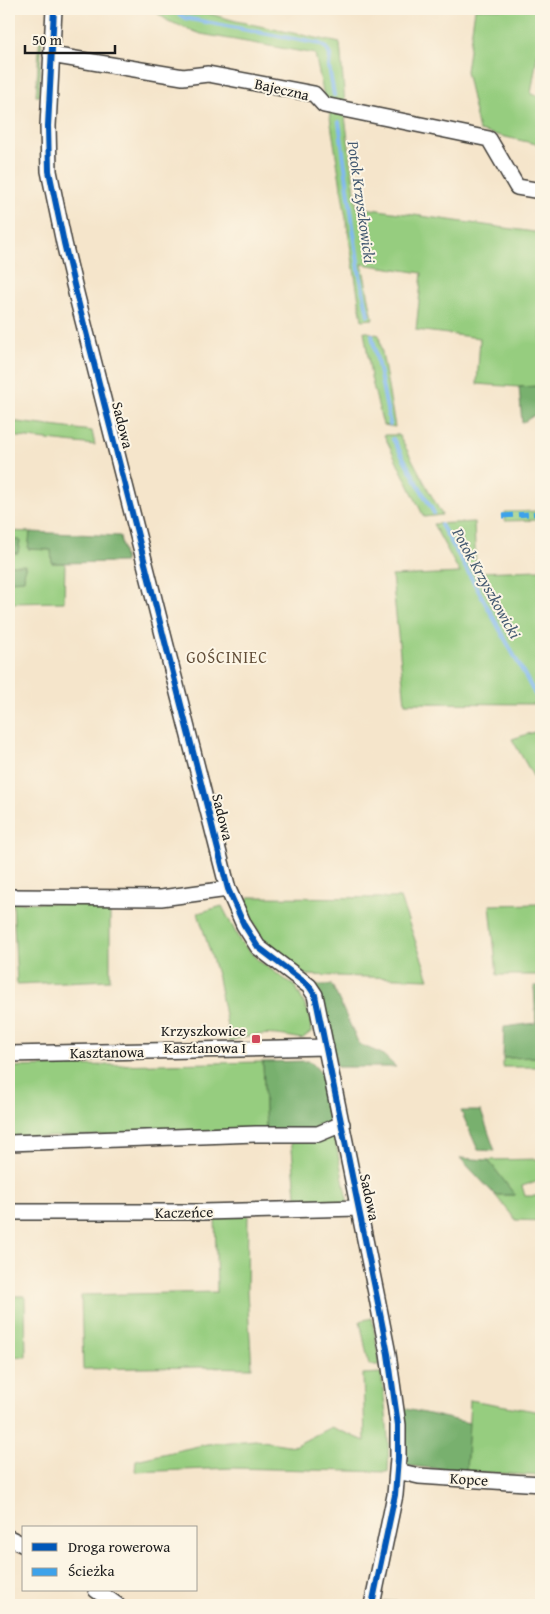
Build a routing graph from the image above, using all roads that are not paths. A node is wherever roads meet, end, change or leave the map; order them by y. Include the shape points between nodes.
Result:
1 (54, 9) edge
2 (51, 55) junction
3 (541, 191) edge
4 (228, 889) junction
5 (9, 897) edge
6 (326, 1047) junction
7 (9, 1054) edge
8 (342, 1124) junction
9 (9, 1143) edge
10 (359, 1208) junction
11 (9, 1212) edge
12 (397, 1471) junction
13 (541, 1484) edge
14 (9, 1538) edge
15 (22, 1545) edge
16 (99, 1592) edge
17 (117, 1605) edge
18 (372, 1605) edge

1 - 2 street, Sadowa
2 - 3 street, Bajeczna via 184,77 208,74 304,92 314,94 324,105 489,138 517,187
2 - 4 street, Sadowa via 49,171 62,234
4 - 5 street via 161,898
4 - 6 street, Sadowa via 244,926 258,946 309,986 315,995
6 - 7 street, Kasztanowa
6 - 8 street, Sadowa
8 - 9 street via 318,1134
8 - 10 street, Sadowa
10 - 11 street, Kaczeńce
10 - 12 street, Sadowa via 388,1354 398,1425
12 - 13 street, Kopce via 419,1476
12 - 18 street, Sadowa
14 - 15 street
16 - 17 street

